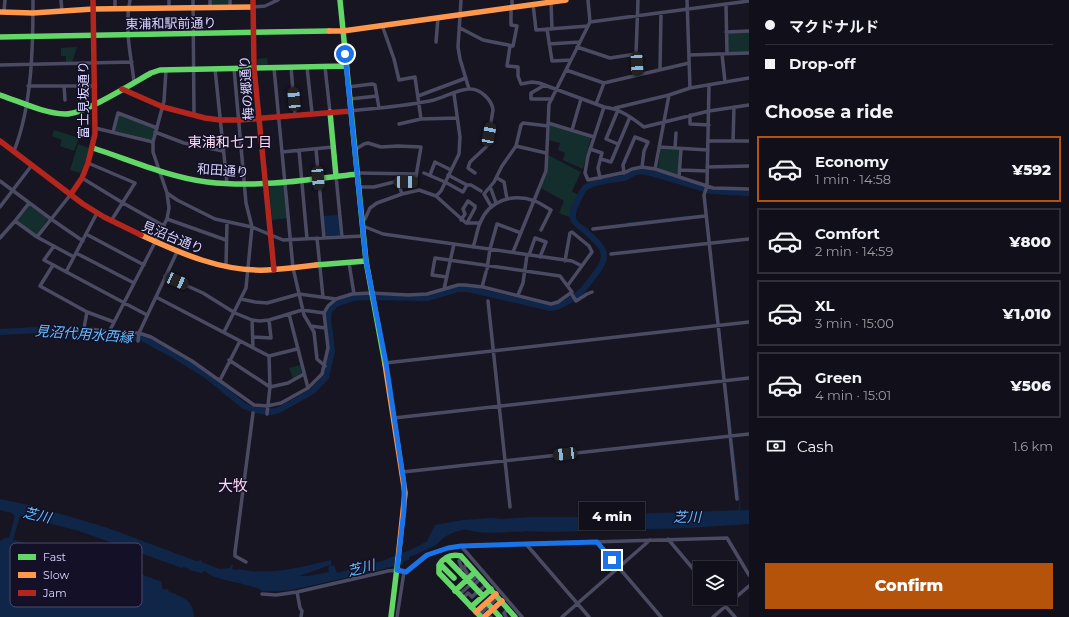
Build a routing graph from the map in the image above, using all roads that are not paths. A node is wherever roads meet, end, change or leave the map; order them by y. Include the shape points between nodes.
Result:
1 (5, 0) edge
2 (33, 0) edge
3 (61, 0) edge
4 (93, 0) edge
5 (114, 0) edge
6 (130, 0) edge
7 (169, 0) edge
8 (192, 0) edge
9 (210, 0) edge
10 (230, 0) edge
11 (253, 0) edge
12 (278, 0) edge
13 (340, 0) edge
14 (461, 0) edge
15 (512, 0) edge
16 (566, 0) edge
17 (588, 0) edge
18 (638, 0) edge
19 (687, 0) edge
20 (749, 1) edge
21 (547, 2) edge
22 (530, 3) edge
23 (726, 4) junction
24 (210, 7) junction
25 (230, 7) junction
26 (253, 7) junction
27 (168, 8) junction
28 (193, 8) junction
29 (511, 8) junction
30 (93, 9) junction
31 (115, 9) junction
32 (128, 9) junction
33 (687, 9) junction
34 (2, 12) edge
35 (62, 12) junction
36 (33, 13) junction
37 (661, 13) junction
38 (460, 15) junction
39 (638, 16) junction
40 (438, 18) junction
41 (589, 24) junction
42 (382, 25) junction
43 (460, 28) junction
44 (552, 28) junction
45 (547, 29) junction
46 (343, 31) junction
47 (749, 31) edge
48 (253, 32) junction
49 (726, 32) junction
50 (128, 34) junction
51 (193, 34) junction
52 (94, 35) junction
53 (33, 36) junction
54 (0, 37) edge
55 (436, 42) dead end
56 (580, 42) junction
57 (549, 44) junction
58 (510, 46) junction
59 (577, 47) junction
60 (749, 53) edge
61 (636, 54) junction
62 (722, 54) junction
63 (727, 54) junction
64 (688, 55) junction
65 (571, 60) junction
66 (132, 62) junction
67 (94, 63) junction
68 (689, 63) junction
69 (30, 64) junction
70 (0, 65) edge
71 (346, 66) junction
72 (307, 67) junction
73 (325, 67) junction
74 (234, 68) junction
75 (254, 68) junction
76 (274, 68) junction
77 (291, 68) junction
78 (194, 69) junction
79 (215, 69) junction
80 (166, 70) junction
81 (566, 70) junction
82 (660, 70) junction
83 (637, 75) junction
84 (466, 78) junction
85 (749, 78) edge
86 (134, 82) junction
87 (725, 82) junction
88 (604, 83) junction
89 (545, 85) junction
90 (709, 85) junction
91 (28, 86) junction
92 (64, 86) junction
93 (95, 86) junction
94 (348, 87) junction
95 (690, 88) junction
96 (122, 89) junction
97 (469, 89) junction
98 (556, 89) junction
99 (454, 94) junction
100 (0, 95) edge
101 (669, 95) junction
102 (377, 96) junction
103 (418, 96) junction
104 (350, 99) junction
105 (552, 99) junction
106 (581, 99) junction
107 (65, 100) dead end
108 (420, 102) junction
109 (27, 104) junction
110 (95, 104) junction
111 (596, 104) junction
112 (749, 105) edge
113 (162, 106) junction
114 (604, 107) junction
115 (734, 107) junction
116 (379, 108) junction
117 (616, 109) junction
118 (351, 111) junction
119 (709, 111) junction
120 (330, 112) junction
121 (312, 114) junction
122 (194, 115) junction
123 (295, 115) junction
124 (690, 115) junction
125 (279, 116) junction
126 (630, 117) junction
127 (259, 118) junction
128 (457, 118) junction
129 (421, 119) junction
130 (220, 120) junction
131 (239, 120) junction
132 (664, 122) junction
133 (399, 124) dead end
134 (548, 125) junction
135 (709, 125) junction
136 (95, 128) junction
137 (156, 128) junction
138 (572, 130) junction
139 (113, 132) junction
140 (155, 132) junction
141 (676, 133) dead end
142 (594, 137) junction
143 (0, 141) edge
144 (708, 141) junction
145 (734, 141) junction
146 (749, 141) edge
147 (153, 142) junction
148 (618, 144) junction
149 (516, 146) junction
150 (333, 147) junction
151 (659, 147) junction
152 (93, 148) junction
153 (675, 148) junction
154 (316, 149) junction
155 (590, 149) junction
156 (681, 149) junction
157 (299, 150) junction
158 (354, 150) junction
159 (708, 150) junction
160 (14, 151) junction
161 (223, 151) junction
162 (282, 152) junction
163 (546, 153) junction
164 (600, 159) junction
165 (88, 163) junction
166 (32, 165) junction
167 (749, 166) edge
168 (642, 167) junction
169 (655, 169) junction
170 (707, 169) junction
171 (159, 170) junction
172 (451, 170) junction
173 (680, 170) junction
174 (424, 172) dead end
175 (475, 173) dead end
176 (624, 173) junction
177 (357, 174) junction
178 (416, 174) junction
179 (430, 175) junction
180 (448, 175) junction
181 (336, 176) junction
182 (679, 177) junction
183 (82, 178) junction
184 (318, 178) junction
185 (497, 178) junction
186 (600, 178) junction
187 (301, 179) junction
188 (0, 181) edge
189 (285, 181) junction
190 (398, 182) junction
191 (445, 182) junction
192 (266, 183) junction
193 (227, 184) junction
194 (246, 184) junction
195 (467, 185) junction
196 (707, 186) junction
197 (358, 187) junction
198 (489, 188) junction
199 (749, 189) edge
200 (12, 190) junction
201 (481, 191) dead end
202 (167, 193) junction
203 (71, 194) junction
204 (402, 194) junction
205 (436, 196) junction
206 (507, 199) junction
207 (534, 201) junction
208 (29, 203) junction
209 (123, 203) junction
210 (496, 203) junction
211 (0, 206) edge
212 (491, 206) junction
213 (97, 213) junction
214 (705, 216) junction
215 (167, 218) junction
216 (51, 219) junction
217 (461, 220) junction
218 (15, 221) junction
219 (111, 221) junction
220 (227, 222) junction
221 (362, 223) junction
222 (467, 223) junction
223 (480, 223) junction
224 (164, 226) junction
225 (252, 227) junction
226 (593, 229) dead end
227 (542, 230) dead end
228 (521, 232) junction
229 (86, 234) junction
230 (270, 235) junction
231 (363, 236) junction
232 (37, 237) junction
233 (342, 237) junction
234 (0, 238) edge
235 (317, 238) junction
236 (324, 238) junction
237 (307, 239) junction
238 (749, 239) edge
239 (226, 240) junction
240 (290, 240) junction
241 (83, 241) junction
242 (156, 242) junction
243 (454, 244) junction
244 (708, 244) junction
245 (54, 246) junction
246 (473, 247) junction
247 (490, 249) junction
248 (177, 252) junction
249 (513, 252) junction
250 (76, 253) junction
251 (611, 254) dead end
252 (528, 255) junction
253 (540, 256) junction
254 (74, 257) junction
255 (451, 259) junction
256 (366, 261) junction
257 (564, 261) junction
258 (349, 263) junction
259 (53, 265) junction
260 (144, 265) junction
261 (226, 266) junction
262 (320, 266) junction
263 (582, 266) junction
264 (293, 268) junction
265 (247, 269) junction
266 (487, 269) junction
267 (274, 270) junction
268 (525, 271) junction
269 (66, 272) junction
270 (166, 276) junction
271 (447, 277) junction
272 (134, 283) junction
273 (568, 286) junction
274 (482, 287) junction
275 (444, 289) junction
276 (592, 292) dead end
277 (299, 294) junction
278 (354, 294) junction
279 (571, 294) junction
280 (518, 295) junction
281 (371, 296) junction
282 (156, 297) junction
283 (323, 297) junction
284 (241, 299) junction
285 (336, 299) junction
286 (488, 301) dead end
287 (124, 303) junction
288 (302, 310) junction
289 (87, 312) junction
290 (235, 312) junction
291 (324, 313) junction
292 (289, 314) junction
293 (147, 315) junction
294 (252, 320) junction
295 (269, 320) junction
296 (114, 322) junction
297 (749, 322) edge
298 (311, 326) junction
299 (717, 326) junction
300 (325, 328) junction
301 (109, 332) junction
302 (224, 332) junction
303 (139, 335) junction
304 (252, 337) junction
305 (138, 341) dead end
306 (240, 341) junction
307 (253, 348) junction
308 (298, 349) junction
309 (493, 351) junction
310 (268, 356) junction
311 (230, 360) junction
312 (386, 363) junction
313 (325, 366) junction
314 (304, 374) junction
315 (749, 378) edge
316 (220, 380) junction
317 (724, 381) junction
318 (270, 387) junction
319 (308, 388) junction
320 (499, 406) junction
321 (267, 410) junction
322 (253, 413) dead end
323 (394, 418) junction
324 (749, 434) edge
325 (730, 436) junction
326 (506, 461) junction
327 (403, 472) junction
328 (737, 499) dead end
329 (510, 507) dead end
330 (668, 539) junction
331 (650, 540) junction
332 (597, 542) junction
333 (526, 544) junction
334 (461, 546) junction
335 (452, 547) junction
336 (462, 558) junction
337 (451, 559) junction
338 (246, 562) dead end
339 (467, 563) junction
340 (442, 566) junction
341 (397, 568) junction
342 (619, 568) junction
343 (693, 569) edge
344 (404, 572) junction
345 (749, 575) edge
346 (454, 578) junction
347 (472, 579) junction
348 (448, 584) junction
349 (487, 584) junction
350 (749, 586) edge
351 (297, 592) junction
352 (480, 593) junction
353 (262, 594) dead end
354 (496, 594) junction
355 (460, 596) junction
356 (578, 603) junction
357 (725, 606) junction
358 (491, 607) junction
359 (508, 609) junction
360 (478, 613) edge
361 (301, 617) edge
362 (391, 617) edge
363 (398, 617) edge
364 (500, 617) edge
365 (506, 617) edge
366 (515, 617) edge
367 (522, 617) edge
368 (562, 617) edge
369 (589, 617) edge
370 (661, 617) edge
371 (713, 617) edge
372 (735, 617) edge

1 - 34 street
2 - 36 street
3 - 35 street
4 - 30 main road, 富士見坂通り
5 - 31 street
6 - 32 street
7 - 27 street
8 - 28 street
9 - 24 street
10 - 25 street
11 - 26 main road, 梅の郷通り
12 - 26 street via 266,6
13 - 46 main road
14 - 38 street
15 - 29 street
16 - 21 main road, 東浦和駅前通り
17 - 41 street
18 - 39 street
19 - 33 street
20 - 23 street
21 - 22 main road, 東浦和駅前通り
21 - 44 street
22 - 29 main road, 東浦和駅前通り
22 - 45 street via 536,30
23 - 33 street
23 - 49 street
24 - 25 main road
24 - 28 main road
25 - 26 main road
26 - 48 main road, 梅の郷通り
27 - 28 main road
27 - 32 main road
28 - 51 street
29 - 38 main road, 東浦和駅前通り
29 - 58 street via 511,25 517,26 513,46
30 - 31 main road
30 - 35 main road
30 - 52 main road, 富士見坂通り
31 - 32 main road
32 - 50 street
33 - 37 street
33 - 64 street
34 - 36 main road
35 - 36 main road
36 - 53 street
37 - 39 street
37 - 82 street
38 - 40 main road, 東浦和駅前通り
38 - 43 street
39 - 41 street
39 - 61 street
40 - 42 main road, 東浦和駅前通り
40 - 55 street
41 - 44 street
41 - 56 street
42 - 46 main road, 東浦和駅前通り
42 - 103 street via 399,80 415,76
43 - 58 street via 483,40
43 - 84 street via 459,50
44 - 45 street
45 - 57 street
46 - 48 main road, 東浦和駅前通り
46 - 71 main road
47 - 49 street
48 - 51 main road, 東浦和駅前通り
48 - 75 main road, 梅の郷通り
49 - 63 street
50 - 51 main road, 東浦和駅前通り
50 - 52 main road, 東浦和駅前通り
50 - 66 street
51 - 78 street
52 - 53 main road, 東浦和駅前通り
52 - 67 main road, 富士見坂通り
53 - 54 main road, 東浦和駅前通り
53 - 69 street
56 - 57 street
56 - 59 street
57 - 65 street via 552,61
58 - 89 street via 507,66 518,67 521,84 532,82
59 - 61 street via 610,58
59 - 65 street
60 - 63 street
61 - 83 street
62 - 63 street
62 - 64 street
62 - 87 street
64 - 68 street
65 - 81 street
66 - 67 street
66 - 86 street
67 - 69 street
67 - 93 main road, 富士見坂通り
68 - 82 street
68 - 95 street
69 - 70 street
69 - 91 street
71 - 73 main road
71 - 94 main road
72 - 73 main road
72 - 77 main road
72 - 121 street
73 - 120 street
74 - 75 main road
74 - 79 main road
74 - 131 street
75 - 76 main road
75 - 127 main road, 梅の郷通り
76 - 77 main road
76 - 125 street
77 - 123 street
78 - 79 main road
78 - 80 main road
78 - 122 street
79 - 130 street
80 - 86 main road via 151,73
80 - 113 street
81 - 88 street
81 - 98 street
82 - 83 street
83 - 88 street
84 - 97 street
84 - 103 street
85 - 87 street
86 - 96 main road
87 - 90 street
88 - 111 street
89 - 98 street
89 - 105 street via 531,93 531,99
90 - 95 street
90 - 119 street
91 - 92 street
91 - 109 street
92 - 93 street
92 - 107 street
93 - 110 main road, 富士見坂通り
94 - 102 street via 372,84
94 - 104 main road
95 - 101 street
96 - 110 main road
96 - 113 main road
97 - 99 street
97 - 175 street via 485,96 492,104 493,110 487,146 470,162 468,168
98 - 105 street
98 - 106 street
99 - 108 street
99 - 128 street
100 - 109 main road
101 - 117 street
101 - 132 street
102 - 104 street
102 - 116 street
103 - 108 street
104 - 118 main road
105 - 134 street via 549,104
106 - 111 street
106 - 138 street
108 - 116 street
108 - 129 street
109 - 110 main road via 54,113 67,114 79,112
109 - 160 street
110 - 136 main road, 富士見坂通り
111 - 114 street
112 - 115 street
113 - 122 main road
113 - 137 street
114 - 117 street
114 - 142 street
115 - 119 street
115 - 145 street
116 - 118 street
117 - 126 street
117 - 148 street via 606,139
118 - 120 main road
118 - 158 main road
119 - 124 street
119 - 135 street
120 - 121 main road
120 - 150 main road
121 - 123 main road
122 - 130 main road
123 - 125 main road
124 - 132 street
124 - 135 street via 690,124
125 - 127 main road
125 - 162 street
126 - 132 street via 644,127
126 - 148 street
127 - 131 main road
127 - 192 main road, 梅の郷通り
128 - 129 street
128 - 172 street via 459,154
129 - 133 street
130 - 131 main road
130 - 161 street
131 - 194 street
132 - 151 street
134 - 138 street
134 - 149 street via 523,123
134 - 163 street
135 - 144 street
136 - 139 street
136 - 152 main road, 富士見坂通り
137 - 139 street via 118,113
137 - 140 street
138 - 142 street
139 - 147 street
140 - 147 street
140 - 161 street via 184,143
141 - 153 street
142 - 155 street
143 - 160 main road, 見沼台通り
144 - 145 street
144 - 159 street
145 - 146 street
147 - 171 street via 155,162
148 - 164 street via 611,162
149 - 163 street
149 - 185 street
150 - 154 street
150 - 181 main road
151 - 153 street
151 - 169 street
152 - 165 main road, 富士見坂通り
152 - 171 main road, 和田通り
153 - 156 street
154 - 157 street
154 - 184 street
155 - 164 street via 602,153
155 - 186 street via 585,173 588,180
156 - 159 street
156 - 173 street
157 - 162 street
157 - 187 street
158 - 177 main road
158 - 178 street via 364,144 381,147 421,147
159 - 170 street
160 - 166 main road, 見沼台通り
161 - 193 street
162 - 189 street
163 - 207 street via 546,172
164 - 186 street
165 - 183 main road, 富士見坂通り
165 - 209 street via 135,183
166 - 200 street
166 - 203 main road, 見沼台通り
167 - 170 street
168 - 169 street
168 - 176 street
168 - 176 street via 648,142 635,137 623,165
169 - 182 street
170 - 173 street
170 - 196 street
171 - 193 main road, 和田通り via 183,177
171 - 202 street
172 - 179 street via 435,162
172 - 180 street
173 - 182 street
174 - 179 street
176 - 186 street
177 - 178 street
177 - 181 main road, 和田通り
177 - 197 main road
178 - 190 street via 415,182
179 - 191 street
180 - 191 street
180 - 195 street
181 - 184 main road, 和田通り
181 - 233 street
182 - 196 street
183 - 203 main road, 富士見坂通り
183 - 209 street
184 - 187 main road, 和田通り
184 - 236 street
185 - 198 street
185 - 206 street via 504,182
187 - 189 main road, 和田通り
187 - 237 street
188 - 200 street
189 - 192 main road, 和田通り
189 - 240 street
190 - 197 street
190 - 204 street
191 - 195 street via 462,192
191 - 205 street
192 - 194 main road, 和田通り
192 - 230 main road, 梅の郷通り
193 - 194 main road, 和田通り
194 - 225 street via 246,203
195 - 201 street
196 - 199 street via 720,189
196 - 214 street via 704,195
197 - 221 main road
198 - 210 street
198 - 212 street via 484,194
200 - 208 street
200 - 211 street
202 - 215 street
202 - 220 street via 199,212
203 - 213 main road, 見沼台通り
203 - 216 street
204 - 205 street via 419,190
204 - 221 street via 370,208
205 - 217 street
206 - 207 street via 513,197
206 - 210 street
207 - 227 street via 551,210
207 - 228 street
208 - 216 street
208 - 218 street
209 - 219 street
209 - 224 street
210 - 212 street
212 - 223 street
213 - 219 main road, 見沼台通り
213 - 229 street
214 - 226 street
214 - 244 street
215 - 224 street
215 - 239 street
216 - 232 street
216 - 241 street
217 - 222 street
217 - 222 street via 465,214 462,209 468,201 476,208
218 - 232 street
218 - 234 street
219 - 242 main road, 見沼台通り
220 - 225 street
220 - 239 street
221 - 231 main road
221 - 243 street via 384,234
222 - 223 street
223 - 246 street
224 - 242 street
225 - 230 street
225 - 265 street
228 - 247 street via 497,224
228 - 249 street
229 - 241 street
229 - 260 street
230 - 240 street
230 - 267 main road, 梅の郷通り
231 - 233 street
231 - 256 main road
232 - 245 street
233 - 236 street
235 - 236 street
235 - 237 street
235 - 262 street
237 - 240 street
238 - 244 street
239 - 261 street
240 - 264 street
241 - 250 street
242 - 248 main road, 見沼台通り
242 - 260 street
243 - 246 street
243 - 255 street
244 - 251 street
244 - 299 street
245 - 254 street
245 - 259 street via 44,260
246 - 247 street
247 - 249 street
247 - 266 street
248 - 261 main road, 見沼台通り
248 - 270 street
249 - 252 street
250 - 254 street
250 - 272 street
252 - 253 street
252 - 253 street via 535,238 546,242
252 - 268 street
253 - 257 street
254 - 269 street
255 - 266 street
255 - 271 street
255 - 271 street via 435,258 432,274
256 - 258 main road, 見沼台通り
256 - 281 main road
257 - 263 street via 576,262
257 - 263 street via 572,232 589,246 592,252
258 - 262 main road, 見沼台通り
258 - 278 street
259 - 269 street
259 - 289 street via 40,286
260 - 272 street
261 - 265 main road, 見沼台通り
262 - 264 main road, 見沼台通り
262 - 283 street
263 - 273 street
264 - 267 main road, 見沼台通り
264 - 277 street
265 - 267 main road, 見沼台通り
265 - 284 street via 246,288
266 - 268 street
266 - 274 street
268 - 273 street via 560,276
268 - 280 street
269 - 287 street
270 - 282 street
270 - 290 street via 203,293
271 - 275 street
272 - 287 street
273 - 279 street
274 - 275 street via 458,285
274 - 280 street
275 - 281 street via 427,294
276 - 279 street via 576,301
277 - 283 street
277 - 284 street via 267,303
277 - 288 street
278 - 281 street
278 - 285 street
279 - 280 street via 551,304
281 - 312 main road
282 - 293 street
282 - 302 street
283 - 285 street
284 - 290 street
285 - 291 street
286 - 309 street
287 - 293 street
287 - 296 street
288 - 291 street
288 - 292 street
288 - 298 street
289 - 296 street
289 - 301 street via 84,328
290 - 294 street
290 - 302 street
291 - 300 street
292 - 295 street
292 - 308 street
293 - 303 street
294 - 295 street
294 - 304 street
295 - 304 street via 271,338
296 - 301 street
297 - 299 street
298 - 300 street
298 - 313 street via 318,359
299 - 309 street
299 - 317 street
300 - 313 street via 328,348
301 - 303 street
302 - 306 street
303 - 305 street
303 - 316 street via 152,337
304 - 307 street
306 - 307 street
306 - 311 street
307 - 310 street
308 - 310 street
308 - 314 street
309 - 312 street
309 - 320 street
310 - 318 street
311 - 316 street
311 - 318 street
312 - 323 main road
313 - 319 street via 322,374
314 - 318 street via 288,383
314 - 319 street
315 - 317 street
316 - 321 street via 254,405
317 - 320 street
317 - 325 street
318 - 321 street
319 - 321 street
320 - 323 street
320 - 326 street
322 - 338 street via 235,552 235,556
323 - 327 main road
324 - 325 street
325 - 326 street
325 - 328 street
326 - 327 street
326 - 329 street
327 - 341 main road via 405,501
330 - 331 street
330 - 343 street
330 - 345 street via 727,538
331 - 332 street
331 - 342 street
332 - 333 street
332 - 342 street
333 - 334 street
333 - 356 street
334 - 335 street
334 - 367 street
335 - 337 street
335 - 344 street via 427,555
336 - 337 main road
336 - 339 main road
336 - 347 street via 459,562
337 - 340 main road
337 - 347 main road
339 - 347 main road
339 - 347 street via 464,568
340 - 346 main road
340 - 348 main road via 438,567 437,571
341 - 344 street
341 - 351 street
341 - 362 main road
342 - 356 street
342 - 370 street
344 - 363 street
346 - 347 main road
346 - 348 main road
347 - 349 main road
347 - 352 main road
347 - 355 main road
348 - 355 main road
349 - 352 street
349 - 354 main road
350 - 357 street
351 - 353 street
351 - 361 street
352 - 354 main road
352 - 355 street via 472,600 468,596
352 - 360 main road
354 - 358 main road
354 - 359 main road
354 - 360 main road
355 - 360 main road
356 - 368 street
356 - 369 street
357 - 371 street
357 - 372 street
358 - 360 main road
358 - 364 main road
359 - 365 street via 504,613
359 - 366 main road

